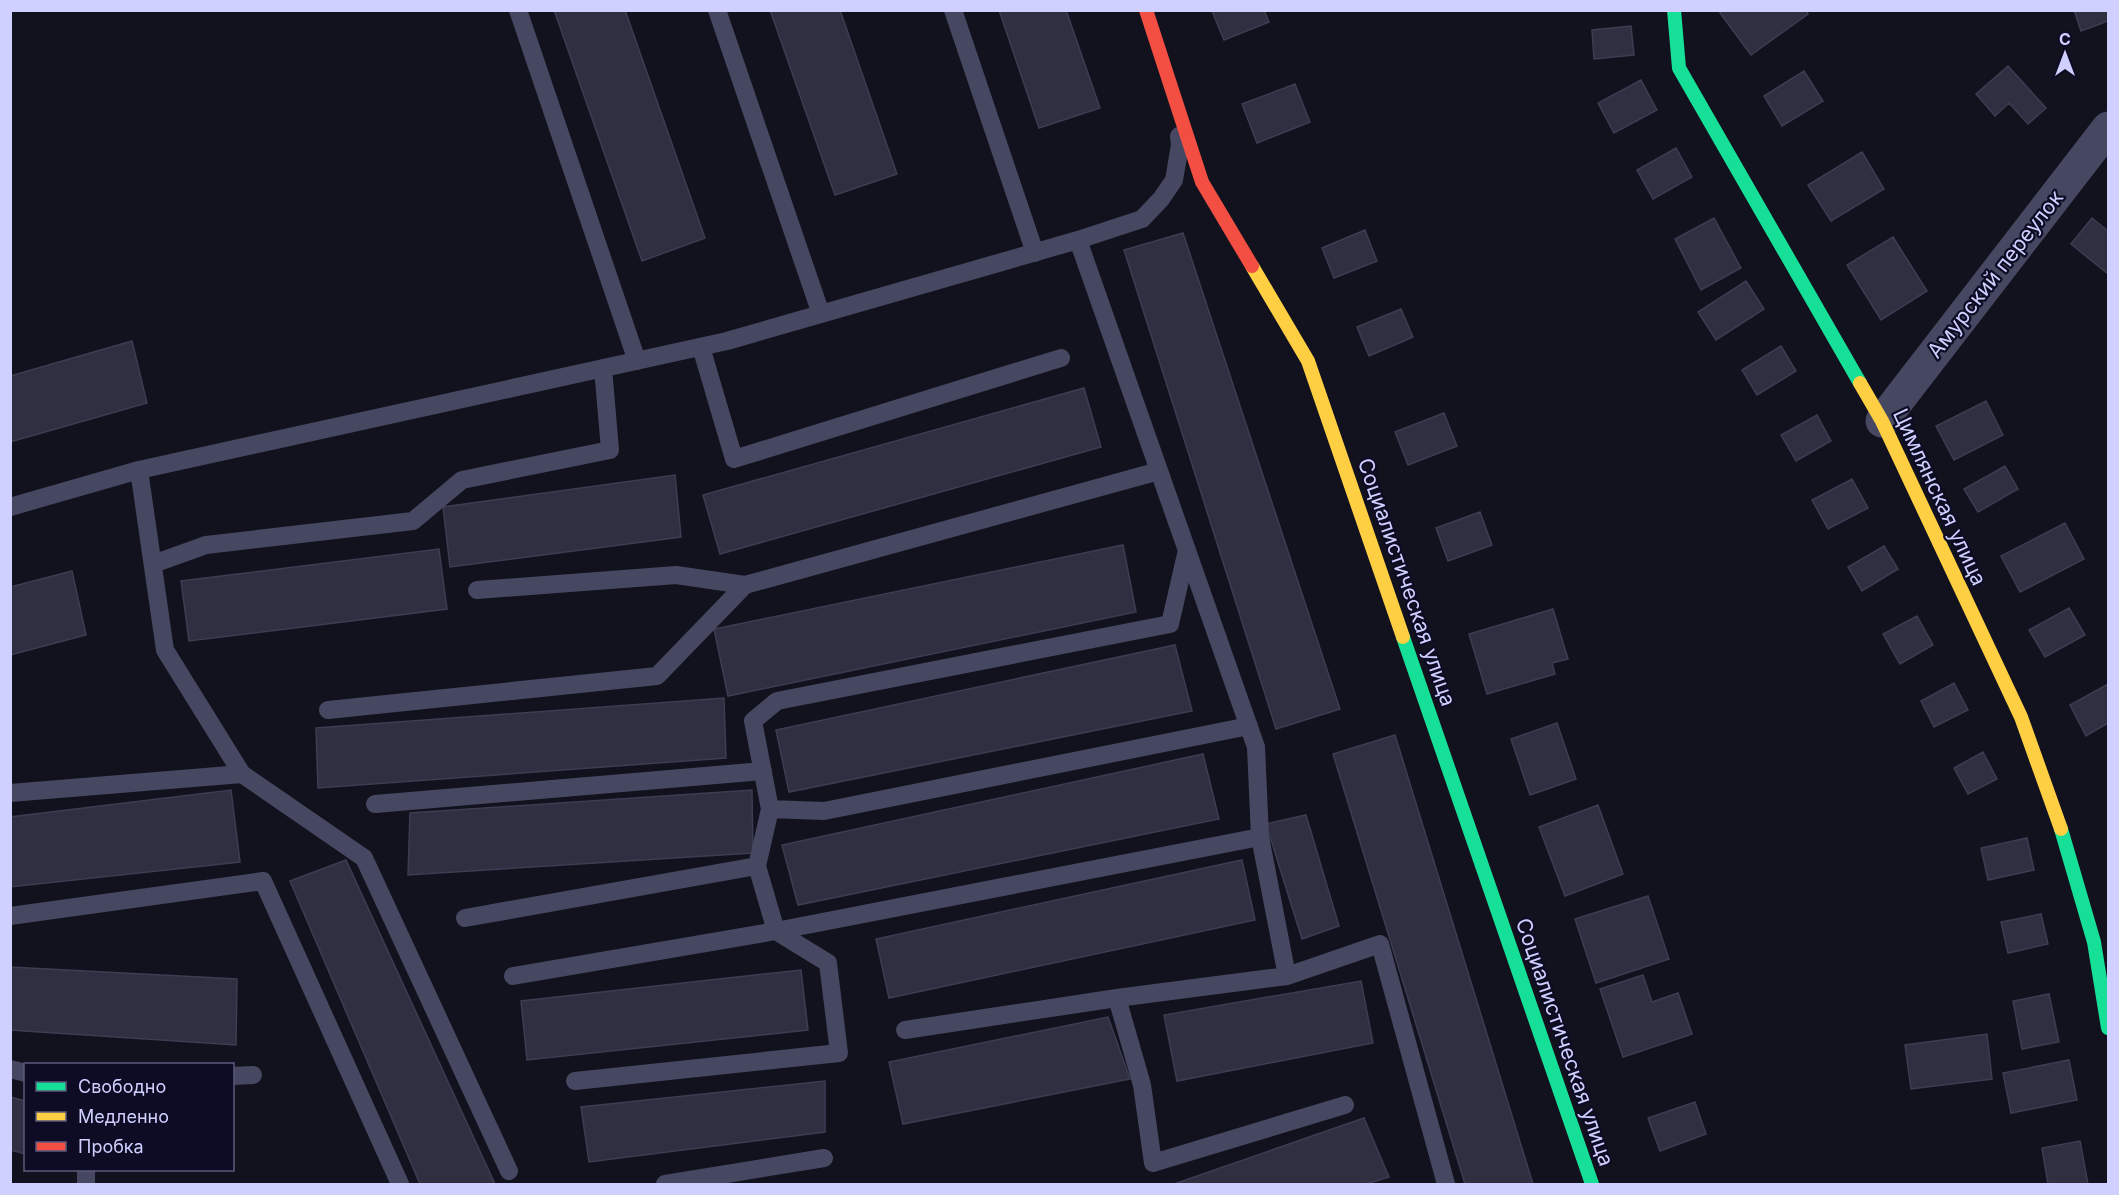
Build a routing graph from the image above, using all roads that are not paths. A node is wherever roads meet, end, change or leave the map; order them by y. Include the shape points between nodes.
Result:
1 (518, 10) edge
2 (717, 10) edge
3 (953, 10) edge
4 (1146, 10) edge
5 (1674, 10) edge
6 (1172, 87) junction
7 (2109, 128) edge
8 (1078, 240) junction
9 (1035, 253) junction
10 (821, 314) junction
11 (701, 347) junction
12 (1061, 358) dead end
13 (637, 361) junction
14 (603, 368) junction
15 (1882, 421) junction
16 (139, 470) junction
17 (1159, 471) junction
18 (10, 507) edge
19 (1187, 550) junction
20 (153, 564) junction
21 (746, 585) junction
22 (477, 590) dead end
23 (328, 710) dead end
24 (1249, 726) junction
25 (763, 771) junction
26 (242, 774) junction
27 (10, 793) edge
28 (375, 804) dead end
29 (770, 809) junction
30 (1260, 837) junction
31 (757, 866) junction
32 (10, 916) edge
33 (465, 918) dead end
34 (776, 931) junction
35 (513, 976) dead end
36 (1287, 976) junction
37 (1117, 998) junction
38 (2109, 1028) edge
39 (905, 1030) dead end
40 (253, 1075) dead end
41 (234, 1076) edge
42 (575, 1081) dead end
43 (1345, 1106) dead end
44 (824, 1158) dead end
45 (509, 1171) dead end
46 (400, 1185) edge
47 (665, 1185) edge
48 (1446, 1185) edge
49 (1592, 1185) edge

1 - 13 lane
2 - 10 lane
3 - 9 lane
4 - 6 street, Социалистическая улица
5 - 15 street, Цимлянская улица via 1680,68
6 - 8 lane via 1180,144 1174,180 1142,219
6 - 49 street, Социалистическая улица via 1202,182 1308,361
7 - 15 street, Амурский переулок
8 - 9 lane
8 - 17 lane
9 - 10 lane
10 - 11 lane
11 - 12 lane via 734,459
11 - 13 lane
13 - 14 lane
14 - 16 lane
14 - 20 lane via 610,450 462,480 413,521 206,545
15 - 38 street, Цимлянская улица via 2021,717 2054,806 2094,942
16 - 18 lane
16 - 20 lane
17 - 19 lane
17 - 21 lane
19 - 24 lane
19 - 25 lane via 1170,624 777,700 753,721
20 - 26 lane via 165,650
21 - 22 lane via 676,575
21 - 23 lane via 657,676
24 - 29 lane via 824,811
24 - 30 lane via 1256,747
25 - 28 lane
25 - 29 lane
26 - 27 lane
26 - 45 lane via 364,858
29 - 31 lane
30 - 34 lane
30 - 36 lane
31 - 33 lane
31 - 34 lane
32 - 46 lane via 262,881
34 - 35 lane
34 - 42 lane via 828,963 839,1053
36 - 37 lane
36 - 48 lane via 1380,944
37 - 39 lane
37 - 43 lane via 1142,1085 1153,1163
40 - 41 lane
44 - 47 lane

